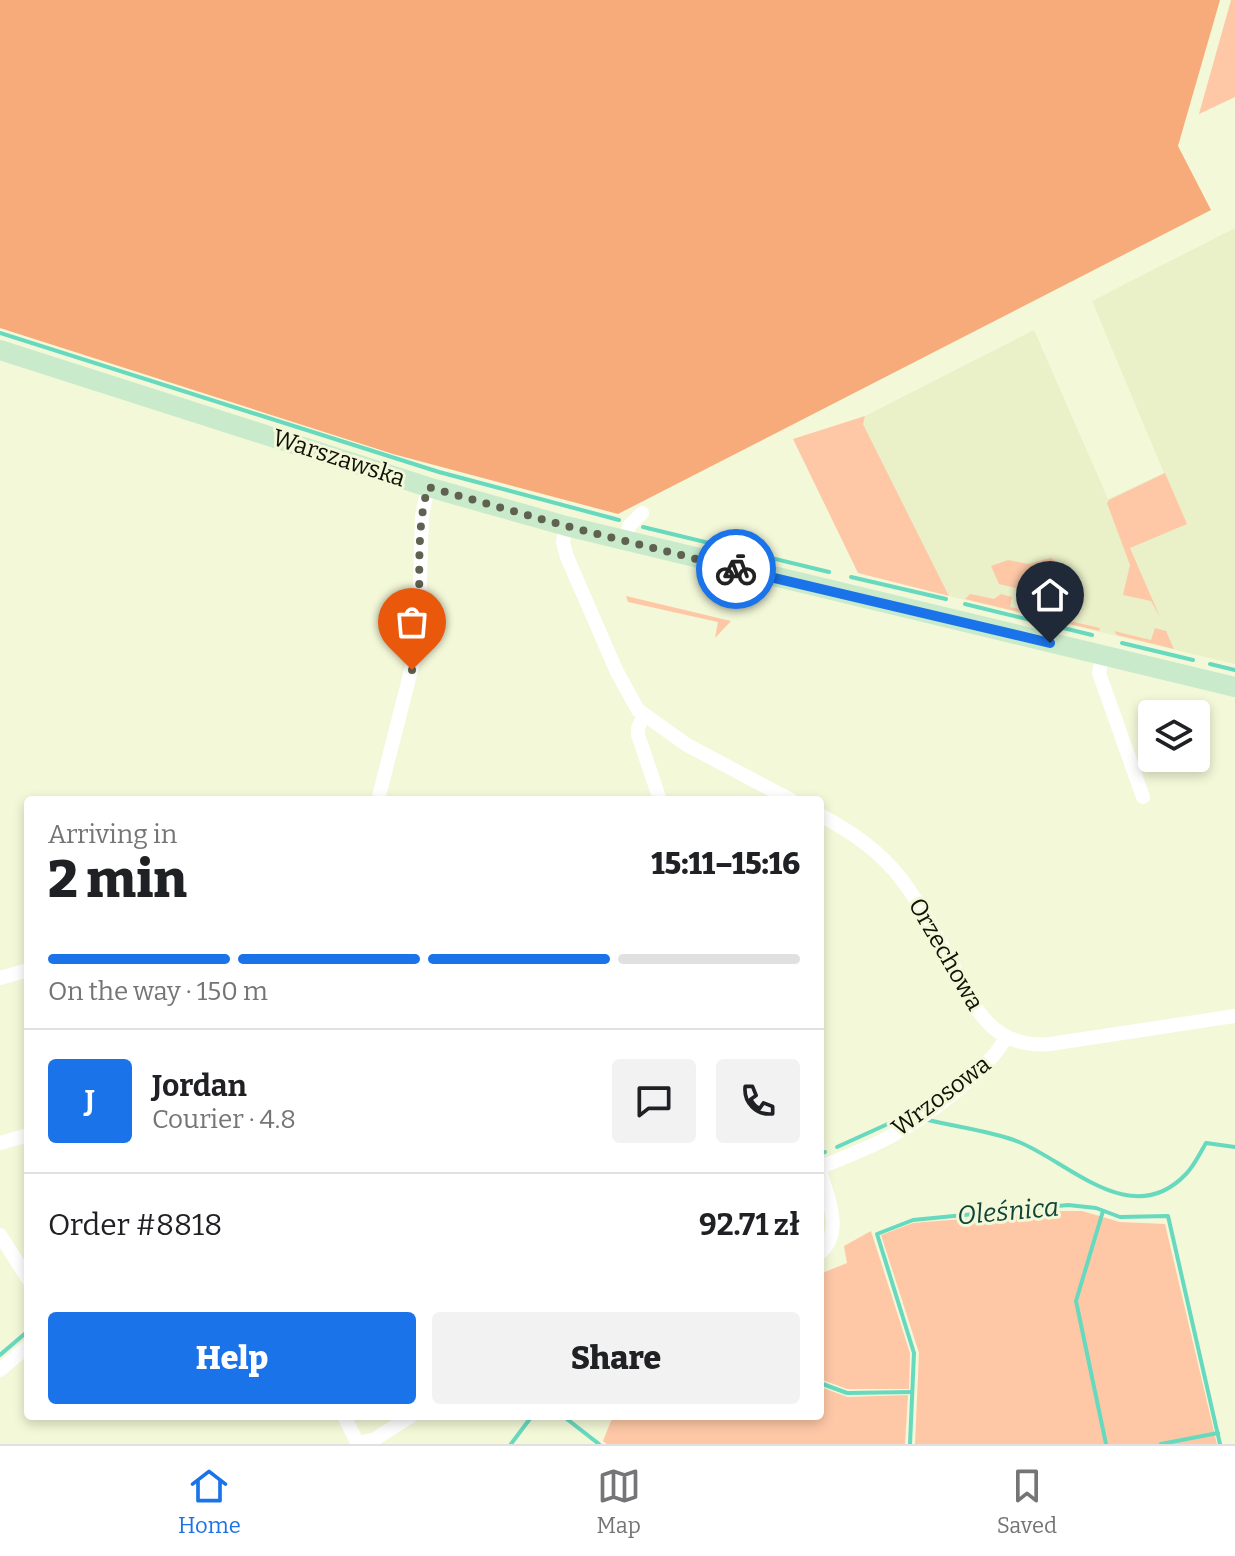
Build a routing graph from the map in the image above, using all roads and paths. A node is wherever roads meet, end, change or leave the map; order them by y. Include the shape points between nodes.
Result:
1 (0, 350) edge
2 (428, 487) junction
3 (642, 513) dead end
4 (566, 526) junction
5 (625, 542) junction
6 (1102, 655) junction
7 (1235, 687) edge
8 (644, 715) junction
9 (379, 796) edge
10 (659, 796) edge
11 (783, 796) edge
12 (1143, 797) dead end
13 (824, 817) edge
14 (24, 971) edge
15 (0, 978) edge
16 (1235, 1016) edge
17 (1006, 1037) junction
18 (24, 1136) edge
19 (0, 1143) edge
20 (824, 1166) edge
21 (824, 1184) edge
22 (0, 1235) edge
23 (824, 1250) edge
24 (24, 1273) edge
25 (24, 1349) edge
26 (0, 1370) edge
27 (346, 1420) edge
28 (405, 1420) edge
29 (359, 1444) edge

1 - 2 main road, Warszawska
2 - 4 main road, Warszawska
2 - 9 street via 422,516 418,643
3 - 5 street via 629,526
4 - 5 main road, Warszawska
4 - 8 street via 567,557 619,676
5 - 6 main road, Warszawska
6 - 7 main road, Warszawska
6 - 12 street via 1099,673
8 - 10 street via 638,735
8 - 11 street via 687,745
13 - 17 street, Orzechowa via 856,836 895,872 924,913 975,1009
14 - 15 street
16 - 17 street via 1050,1044
17 - 20 street, Wrzosowa via 1000,1050 963,1084 905,1127
18 - 19 street
21 - 23 street, Wrzosowa via 833,1219 833,1235
22 - 24 street
25 - 26 street
27 - 29 street
28 - 29 street

